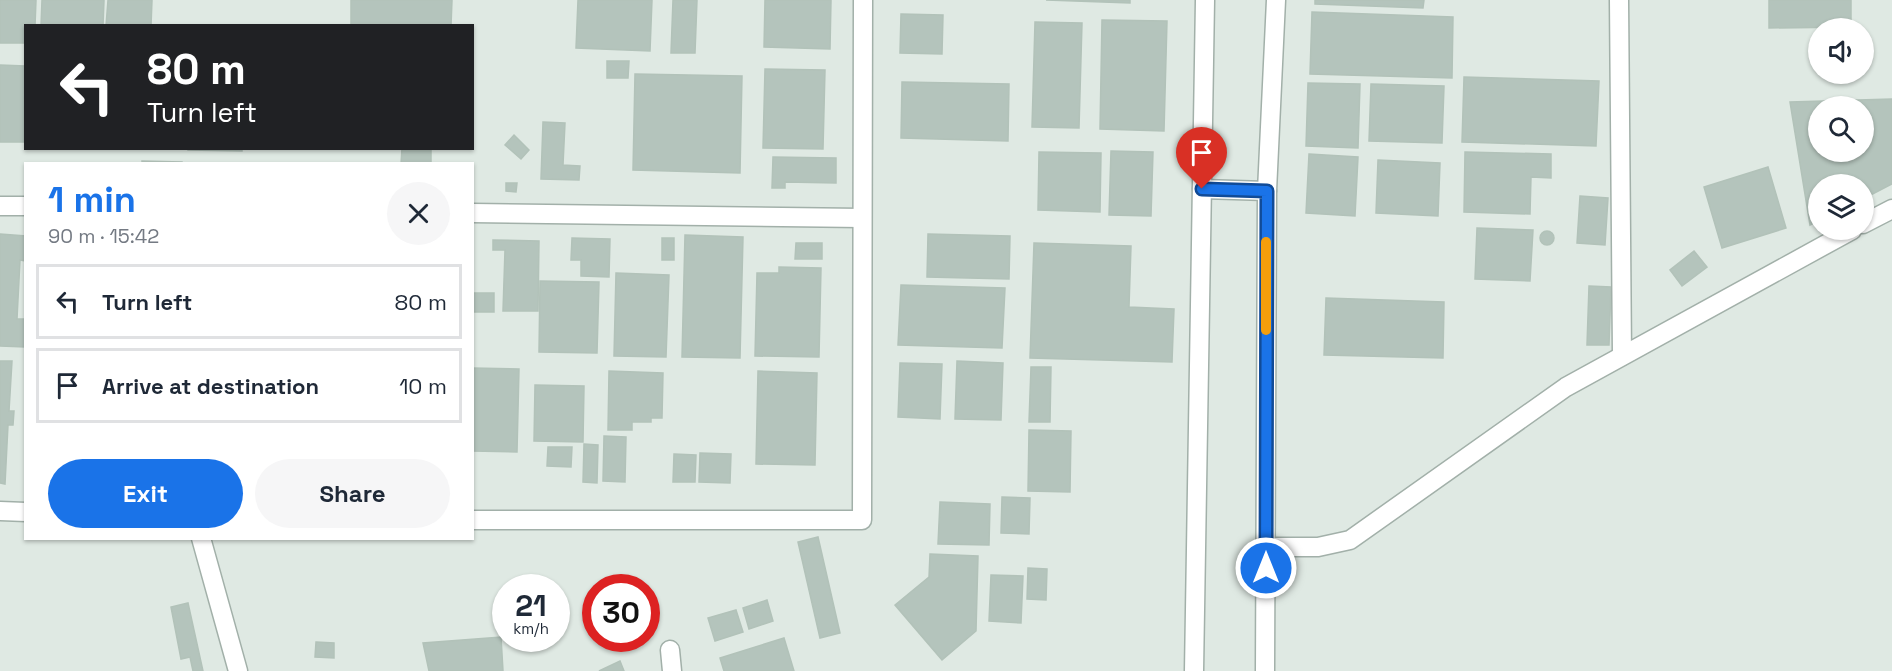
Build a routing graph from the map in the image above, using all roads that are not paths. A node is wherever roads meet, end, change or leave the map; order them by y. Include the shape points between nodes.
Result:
1 (863, 0) edge
2 (1205, 0) edge
3 (1276, 0) edge
4 (1619, 0) edge
5 (1202, 189) junction
6 (1267, 191) junction
7 (0, 206) edge
8 (24, 206) edge
9 (1892, 209) edge
10 (474, 213) edge
11 (862, 218) junction
12 (1874, 218) edge
13 (1834, 240) edge
14 (1622, 356) junction
15 (0, 511) edge
16 (24, 512) edge
17 (474, 520) edge
18 (202, 540) edge
19 (1266, 547) junction
20 (670, 650) dead end
21 (238, 671) edge
22 (672, 671) edge
23 (1194, 671) edge
24 (1265, 671) edge

1 - 11 street
2 - 5 street
3 - 6 street
4 - 14 street
5 - 6 street
5 - 23 street
6 - 19 street
7 - 8 street
9 - 12 street
10 - 11 street
11 - 17 street via 862,520
13 - 14 street
14 - 19 street via 1566,387 1350,540 1318,547
15 - 16 street
18 - 21 street
19 - 24 street
20 - 22 street

